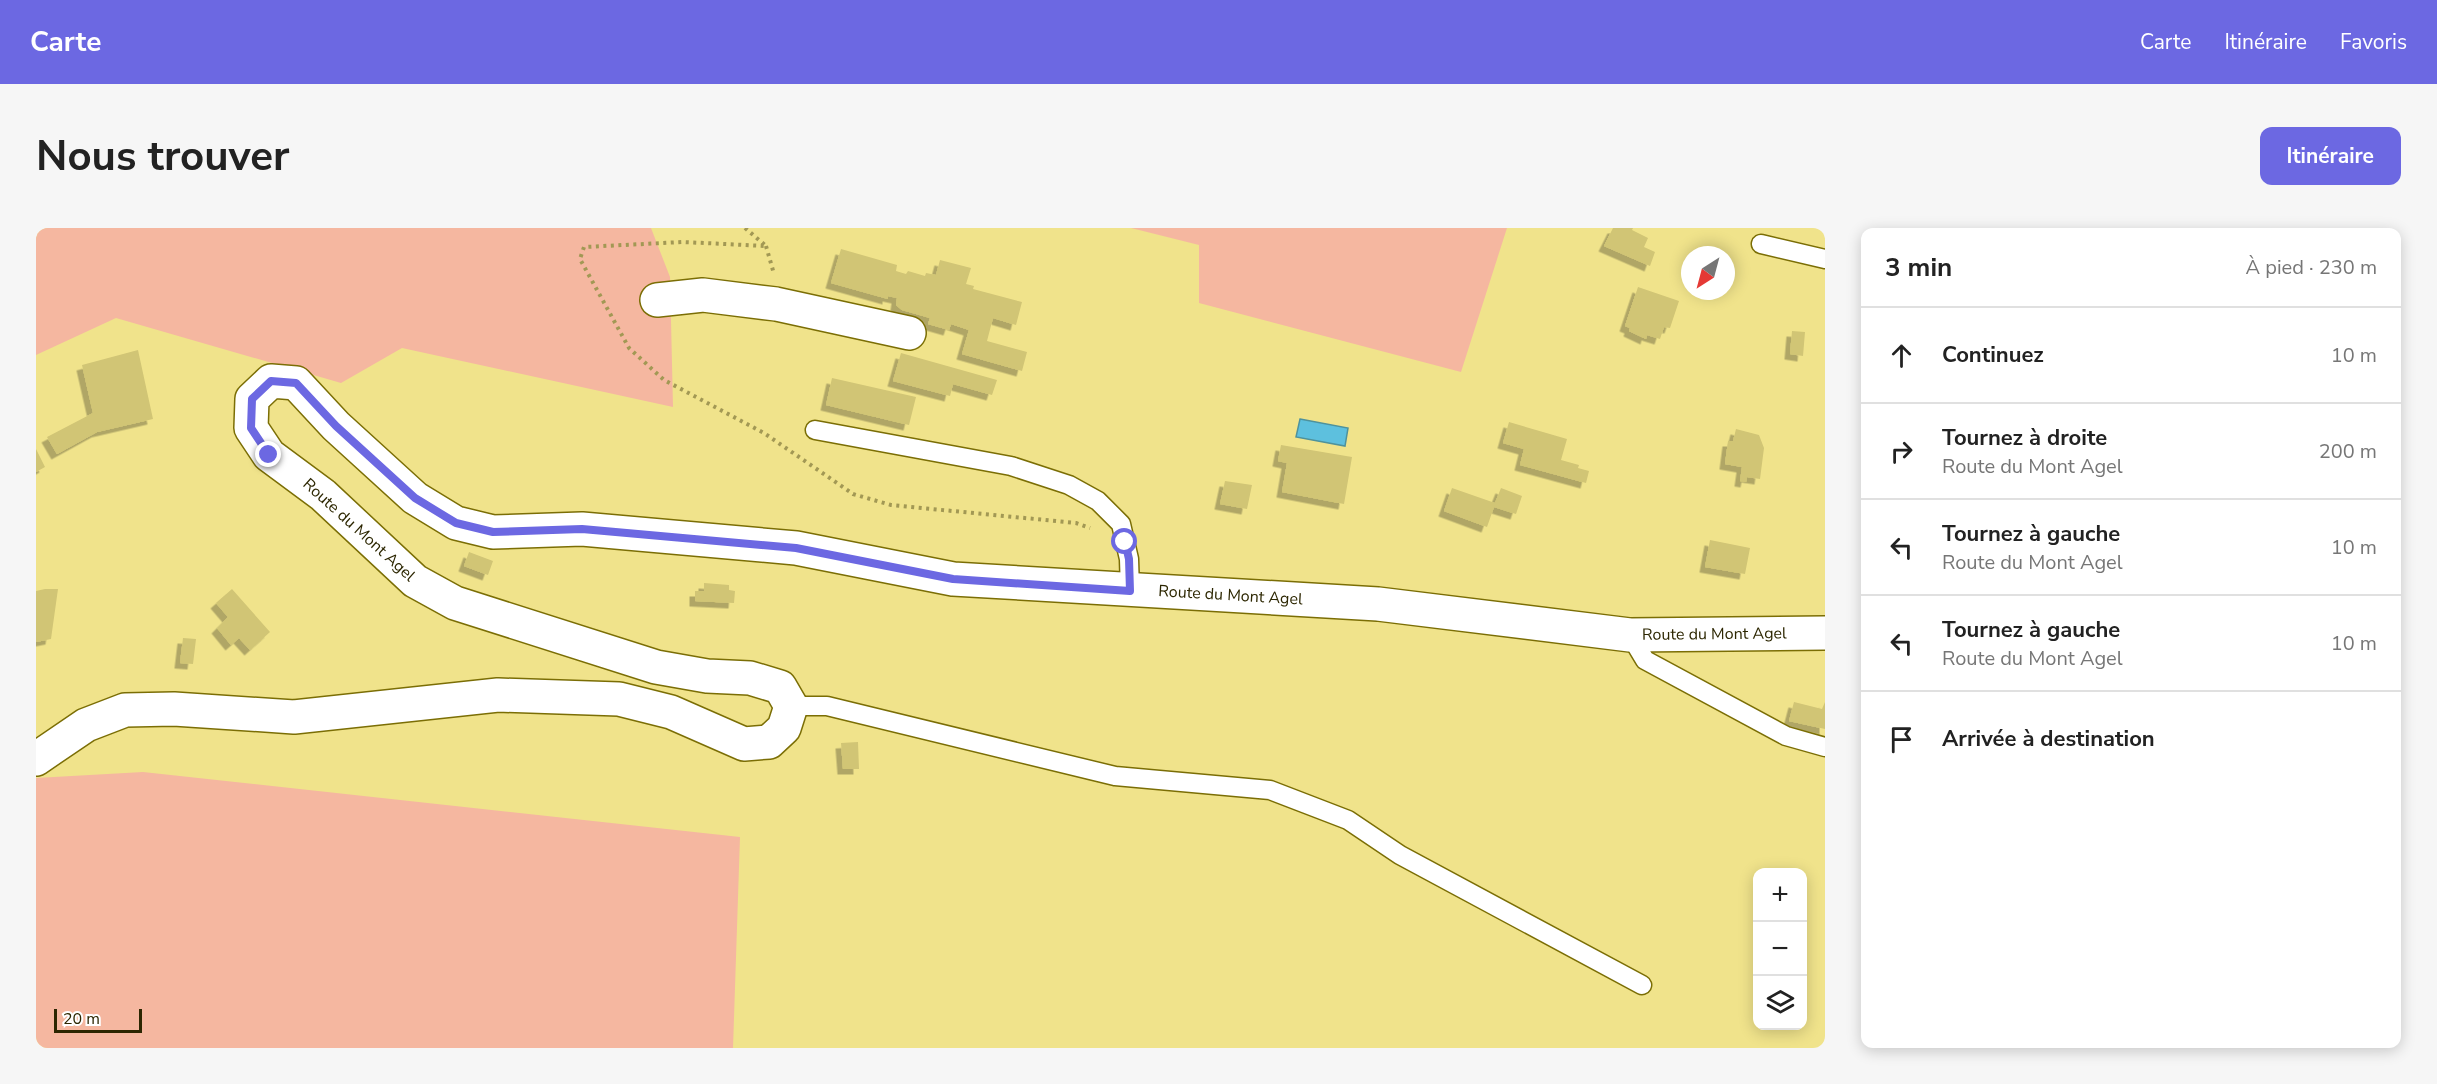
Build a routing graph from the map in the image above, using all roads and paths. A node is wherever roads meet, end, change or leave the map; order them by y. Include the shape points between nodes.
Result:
1 (745, 228) edge
2 (1761, 244) dead end
3 (1825, 259) edge
4 (657, 300) dead end
5 (909, 333) dead end
6 (815, 430) dead end
7 (1125, 542) junction
8 (1130, 591) junction
9 (1825, 633) edge
10 (1630, 635) junction
11 (791, 706) junction
12 (1825, 747) edge
13 (36, 759) edge
14 (1642, 985) dead end

1 - 7 path via 766,246 682,242 584,247 580,259 629,348 664,380 764,433 854,494 891,505 1076,523
2 - 3 lane
4 - 5 street via 703,295 776,304
6 - 7 lane via 1011,466 1069,485 1098,501 1121,524
7 - 8 lane
8 - 10 street, Route du Mont Agel via 1378,604
8 - 11 street, Route du Mont Agel via 953,579 796,548 582,529 493,532 456,523 415,498 336,426 296,383 271,381 252,399 251,428 269,455 323,495 415,581 455,603 656,667 707,676 750,678 780,687
9 - 10 street, Route du Mont Agel
10 - 12 lane via 1645,660 1786,736
11 - 13 street via 784,728 769,742 744,744 671,712 620,699 498,695 294,717 174,709 124,710 86,725
11 - 14 lane via 827,706 1115,776 1270,790 1348,820 1401,855

